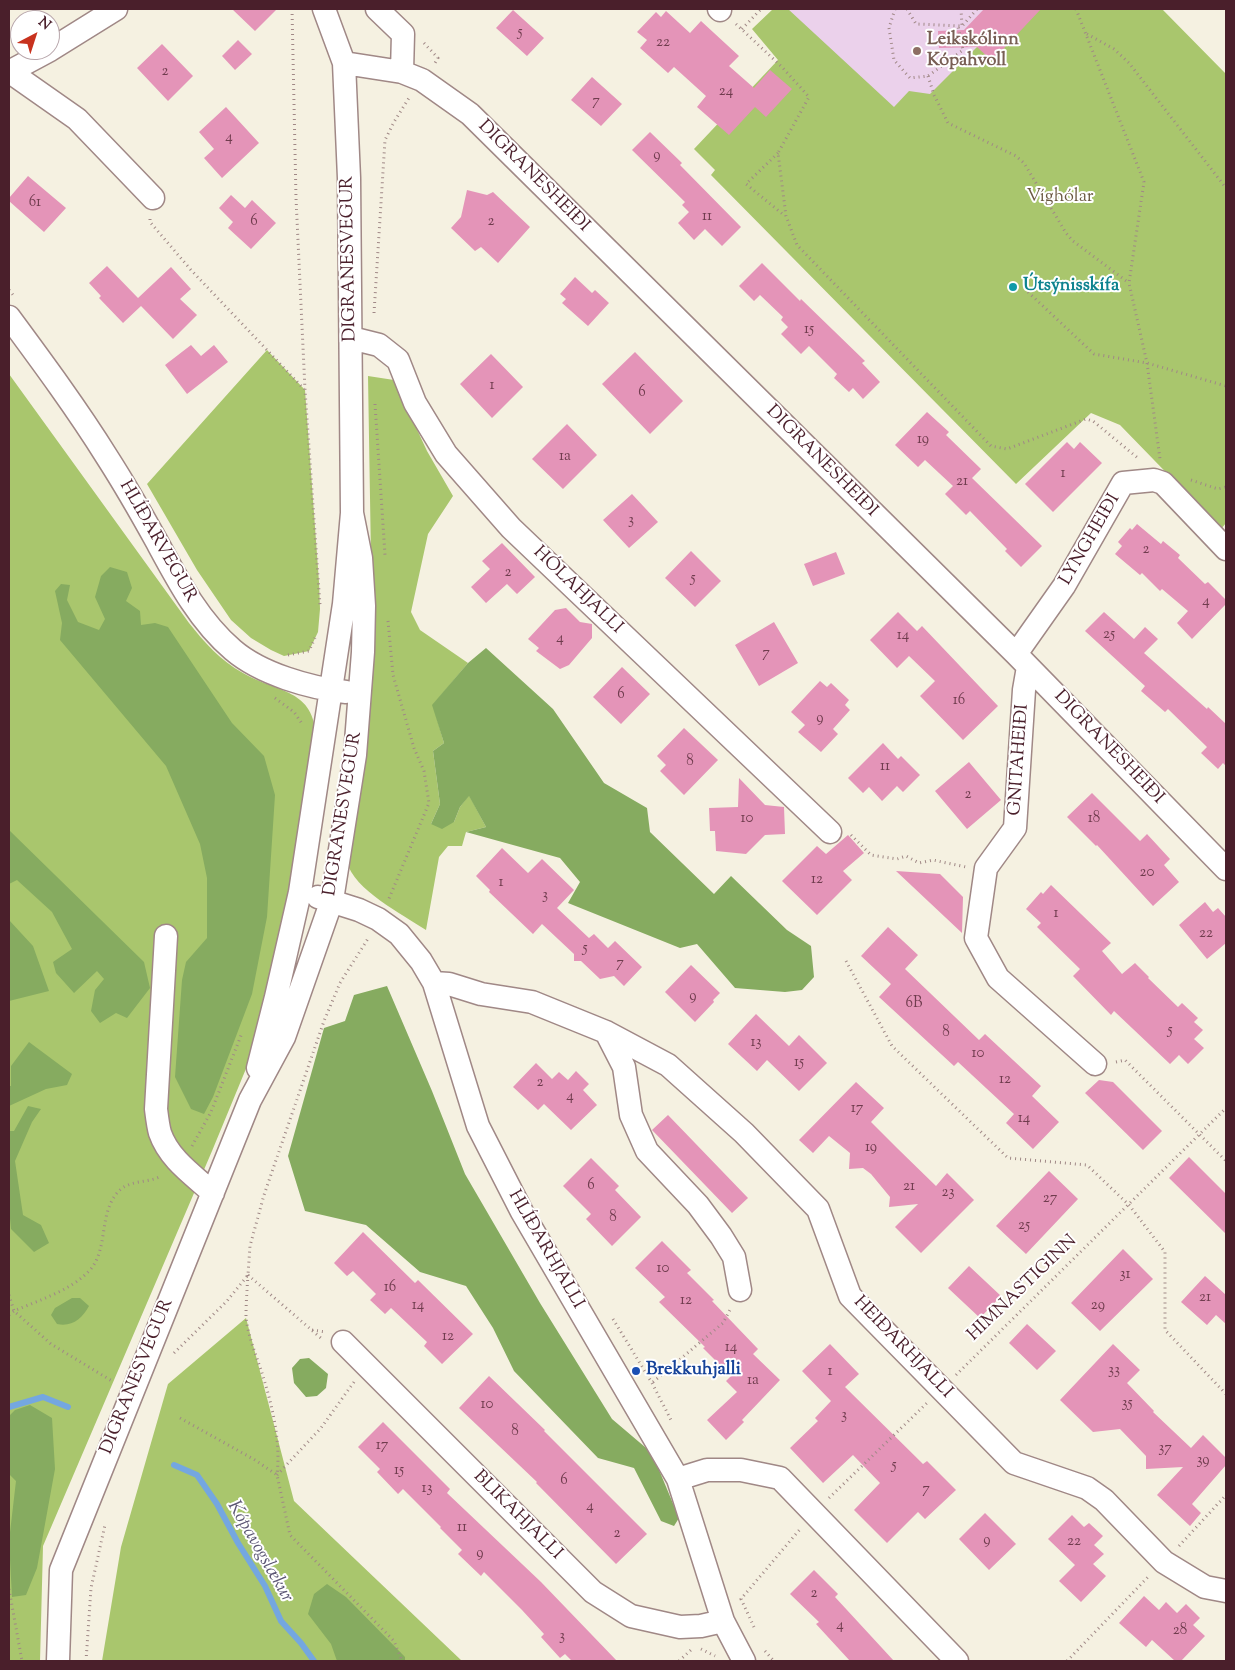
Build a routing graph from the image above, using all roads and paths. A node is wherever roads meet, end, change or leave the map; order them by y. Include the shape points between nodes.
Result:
1 (116, 9) edge
2 (292, 9) edge
3 (324, 9) edge
4 (377, 9) edge
5 (761, 9) edge
6 (895, 9) edge
7 (907, 9) edge
8 (961, 9) edge
9 (977, 9) edge
10 (1076, 9) edge
11 (719, 10) edge
12 (960, 26) junction
13 (742, 29) junction
14 (1087, 34) junction
15 (60, 44) edge
16 (31, 60) edge
17 (344, 63) junction
18 (9, 72) edge
19 (402, 72) junction
20 (928, 76) junction
21 (778, 153) junction
22 (1226, 188) edge
23 (153, 198) joint
24 (786, 216) junction
25 (1129, 283) junction
26 (9, 290) edge
27 (1028, 292) dead end
28 (14, 310) edge
29 (352, 338) junction
30 (1147, 363) junction
31 (1226, 386) edge
32 (305, 390) junction
33 (1142, 462) dead end
34 (1160, 465) dead end
35 (352, 513) junction
36 (1226, 549) edge
37 (320, 609) dead end
38 (318, 632) dead end
39 (1022, 661) junction
40 (276, 674) junction
41 (330, 690) junction
42 (361, 693) junction
43 (305, 734) dead end
44 (830, 832) joint
45 (986, 868) junction
46 (1226, 869) edge
47 (300, 892) junction
48 (332, 900) junction
49 (388, 900) dead end
50 (396, 907) dead end
51 (166, 936) dead end
52 (846, 961) dead end
53 (434, 982) junction
54 (244, 1030) dead end
55 (606, 1032) junction
56 (1095, 1064) joint
57 (250, 1100) junction
58 (1226, 1108) edge
59 (1200, 1134) junction
60 (1226, 1161) edge
61 (179, 1163) junction
62 (213, 1193) junction
63 (1129, 1205) junction
64 (740, 1290) joint
65 (9, 1295) edge
66 (14, 1311) junction
67 (9, 1315) edge
68 (611, 1316) dead end
69 (311, 1330) junction
70 (332, 1339) junction
71 (357, 1378) dead end
72 (112, 1381) dead end
73 (652, 1382) junction
74 (942, 1389) junction
75 (1226, 1394) edge
76 (180, 1418) dead end
77 (674, 1426) dead end
78 (276, 1475) junction
79 (678, 1480) junction
80 (838, 1488) dead end
81 (1226, 1495) edge
82 (802, 1527) dead end
83 (1164, 1562) junction
84 (9, 1589) edge
85 (737, 1592) dead end
86 (1226, 1592) edge
87 (741, 1599) junction
88 (723, 1621) junction
89 (757, 1634) dead end
90 (764, 1651) dead end
91 (687, 1654) dead end
92 (22, 1661) edge
93 (58, 1661) edge
94 (402, 1661) edge
95 (680, 1661) edge
96 (744, 1661) edge
97 (774, 1661) edge
98 (957, 1661) edge
99 (1067, 1661) edge

1 - 15 street
2 - 32 path
3 - 17 street, DIGRANESVEGUR
4 - 19 street via 403,34
5 - 13 path
6 - 20 path via 889,28 894,60 910,78
7 - 12 path via 916,24
8 - 12 path
9 - 12 path
10 - 14 path
11 - 13 path
12 - 20 path via 963,50
13 - 21 path via 809,97
14 - 22 path via 1114,48
14 - 25 path via 1144,182
16 - 18 street
17 - 19 street, DIGRANESHEIÐI
17 - 29 street, DIGRANESVEGUR
18 - 23 street via 77,119
19 - 39 street, DIGRANESHEIÐI via 422,80 470,114
20 - 25 path via 948,123 1024,163 1073,241
21 - 24 path
21 - 24 path via 746,184
23 - 32 path via 150,222
24 - 33 path via 797,245 991,446 1007,449 1086,419 1094,421
25 - 30 path
26 - 28 path
27 - 30 path via 1094,354
28 - 40 street, HLÍÐARVEGUR via 52,375 107,456 205,622 234,651
29 - 35 street, DIGRANESVEGUR
29 - 44 street, HÓLAHJALLI via 379,344 398,360 415,404 446,454 512,528
30 - 31 path
30 - 34 path
32 - 37 path
35 - 41 street, DIGRANESVEGUR via 344,604
35 - 42 street, DIGRANESVEGUR via 361,558 364,606
36 - 39 street, LYNGHEIÐI via 1164,483 1154,480 1123,483
38 - 40 path via 309,650 284,656
39 - 45 street, GNITAHEIÐI via 1024,690 1015,828
39 - 46 street, DIGRANESHEIÐI
40 - 41 street, HLÍÐARVEGUR
40 - 43 path via 270,690 278,702 299,718
41 - 42 street, HLÍÐARVEGUR
41 - 47 street, DIGRANESVEGUR
42 - 48 street, DIGRANESVEGUR via 355,755
44 - 45 path via 849,833 871,855 897,859 906,856 919,863 933,860
45 - 56 street, GNITAHEIÐI via 976,938 998,978
47 - 48 street, HLÍÐARHJALLI
47 - 57 street, DIGRANESVEGUR
48 - 53 street, HLÍÐARHJALLI via 378,919 399,934
48 - 57 street, DIGRANESVEGUR via 284,1037
49 - 50 path
51 - 61 street via 156,1110 160,1133 169,1152
52 - 63 path via 892,1046 1008,1158 1087,1165
53 - 55 street, HEIÐARHJALLI via 532,1002
53 - 79 street, HLÍÐARHJALLI via 478,1126 522,1212
54 - 61 path via 195,1143
55 - 64 street via 624,1067 631,1115 647,1152 698,1205 721,1236 734,1257
55 - 74 street, HEIÐARHJALLI via 668,1065 744,1133 818,1209 850,1296
56 - 59 path via 1125,1060
57 - 62 street, DIGRANESVEGUR
58 - 59 path, HIMNASTIGINN
59 - 60 path
59 - 63 path, HIMNASTIGINN
61 - 62 street
61 - 66 path via 166,1174 154,1180 130,1184 115,1196 108,1211 100,1252 90,1270 71,1285
62 - 93 street, DIGRANESVEGUR via 61,1570
63 - 74 path, HIMNASTIGINN
63 - 75 path via 1165,1252 1166,1330
64 - 73 path via 723,1323
65 - 66 path
66 - 67 path
66 - 72 path via 51,1344
68 - 73 path
69 - 70 path
69 - 70 path
69 - 78 path via 248,1275 246,1318 277,1436 279,1458
70 - 88 street, BLIKAHJALLI via 593,1592 631,1616 680,1627
71 - 78 path via 321,1428
73 - 77 path
74 - 80 path, HIMNASTIGINN
74 - 83 street, HEIÐARHJALLI via 1014,1463 1087,1488 1104,1500
76 - 78 path
78 - 94 path via 290,1535 394,1641
79 - 88 street, HLÍÐARHJALLI
79 - 98 street via 708,1470 741,1470 780,1478
81 - 83 path
82 - 87 path
83 - 86 street, HEIÐARHJALLI via 1205,1587
83 - 99 path
84 - 92 path
85 - 87 path
87 - 89 path
88 - 96 street, HLÍÐARHJALLI
90 - 97 path
91 - 95 path

